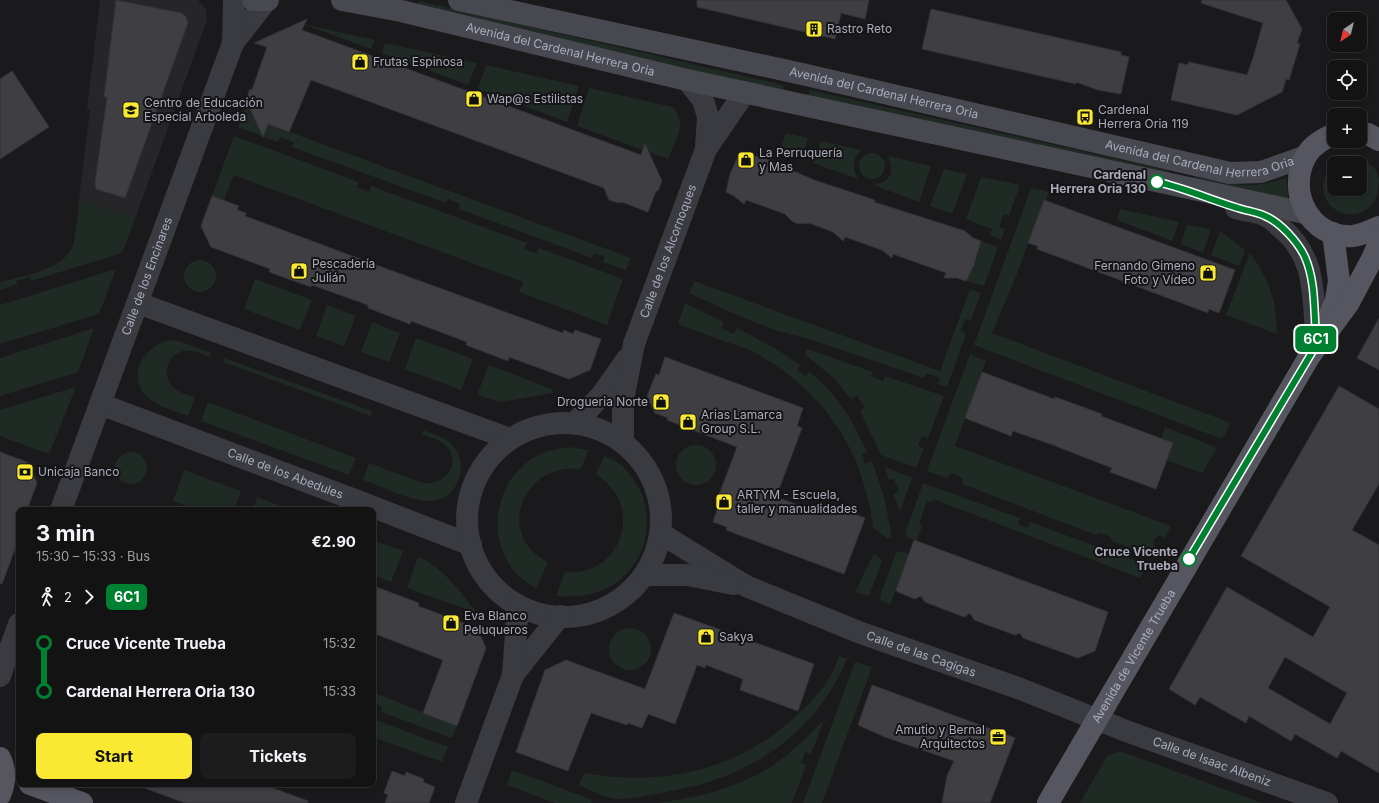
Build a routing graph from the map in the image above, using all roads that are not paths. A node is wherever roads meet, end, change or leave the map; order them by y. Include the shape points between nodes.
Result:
1 (234, 0) edge
2 (262, 0) edge
3 (342, 0) edge
4 (459, 0) edge
5 (233, 43) junction
6 (687, 80) junction
7 (745, 92) junction
8 (1367, 134) edge
9 (1327, 138) edge
10 (1379, 140) edge
11 (706, 148) junction
12 (1306, 156) junction
13 (1177, 186) junction
14 (1305, 213) junction
15 (1379, 227) edge
16 (1333, 233) junction
17 (1379, 236) edge
18 (138, 304) junction
19 (1317, 344) junction
20 (631, 353) junction
21 (100, 404) junction
22 (575, 423) junction
23 (510, 439) junction
24 (623, 443) junction
25 (62, 507) edge
26 (373, 507) edge
27 (376, 508) edge
28 (660, 534) junction
29 (471, 545) junction
30 (644, 575) junction
31 (746, 586) junction
32 (518, 605) junction
33 (560, 616) junction
34 (16, 632) edge
35 (513, 675) junction
36 (0, 676) edge
37 (1097, 720) junction
38 (38, 787) edge
39 (82, 803) edge
40 (466, 803) edge
41 (1048, 803) edge
42 (1327, 803) edge

1 - 5 street, Calle de los Encinares
2 - 5 street, Calle de los Encinares
3 - 6 main road, Avenida del Cardenal Herrera Oria via 409,13
4 - 12 main road, Avenida del Cardenal Herrera Oria via 802,74 1230,173 1261,172
5 - 18 street, Calle de los Encinares
6 - 7 main road, Avenida del Cardenal Herrera Oria
6 - 11 street, Calle de los Alcornoques via 703,100 708,117
7 - 11 street, Calle de los Alcornoques
7 - 13 main road, Avenida del Cardenal Herrera Oria
8 - 10 main road
9 - 12 main road via 1320,141
11 - 20 street, Calle de los Alcornoques
12 - 14 main road via 1298,184
13 - 14 main road, Avenida del Cardenal Herrera Oria
13 - 19 street, Avenida del Cardenal Herrera Oria via 1266,216 1292,237 1305,258 1314,293
14 - 16 main road
15 - 16 main road via 1361,235
16 - 19 main road, Avenida de Vicente Trueba via 1339,280 1336,300
17 - 19 main road, Avenida de Vicente Trueba via 1372,259 1348,304
18 - 21 street, Calle de los Encinares
18 - 23 street
19 - 37 main road, Avenida de Vicente Trueba
20 - 22 street, Calle de los Alcornoques via 601,396
20 - 24 street, Calle de los Alcornoques via 623,400
21 - 25 street, Calle de los Encinares
21 - 26 street, Calle de los Abedules
22 - 23 street via 540,426
22 - 24 street via 605,432
23 - 29 street via 494,452 473,486 467,525
24 - 28 street via 638,457 650,474 661,513
27 - 29 street, Calle de los Abedules
28 - 30 street via 656,553
28 - 31 street, Calle de las Cagigas
29 - 32 street via 478,564 488,580
30 - 31 street, Calle de las Cagigas via 688,575
30 - 33 street via 628,593 608,606 585,614
31 - 37 street, Calle de las Cagigas via 861,633 1018,688
32 - 33 street via 537,613
32 - 35 street
33 - 35 street
34 - 36 street
35 - 40 street
37 - 41 main road, Avenida de Vicente Trueba
37 - 42 street, Calle de Isaac Albeniz
38 - 39 main road

